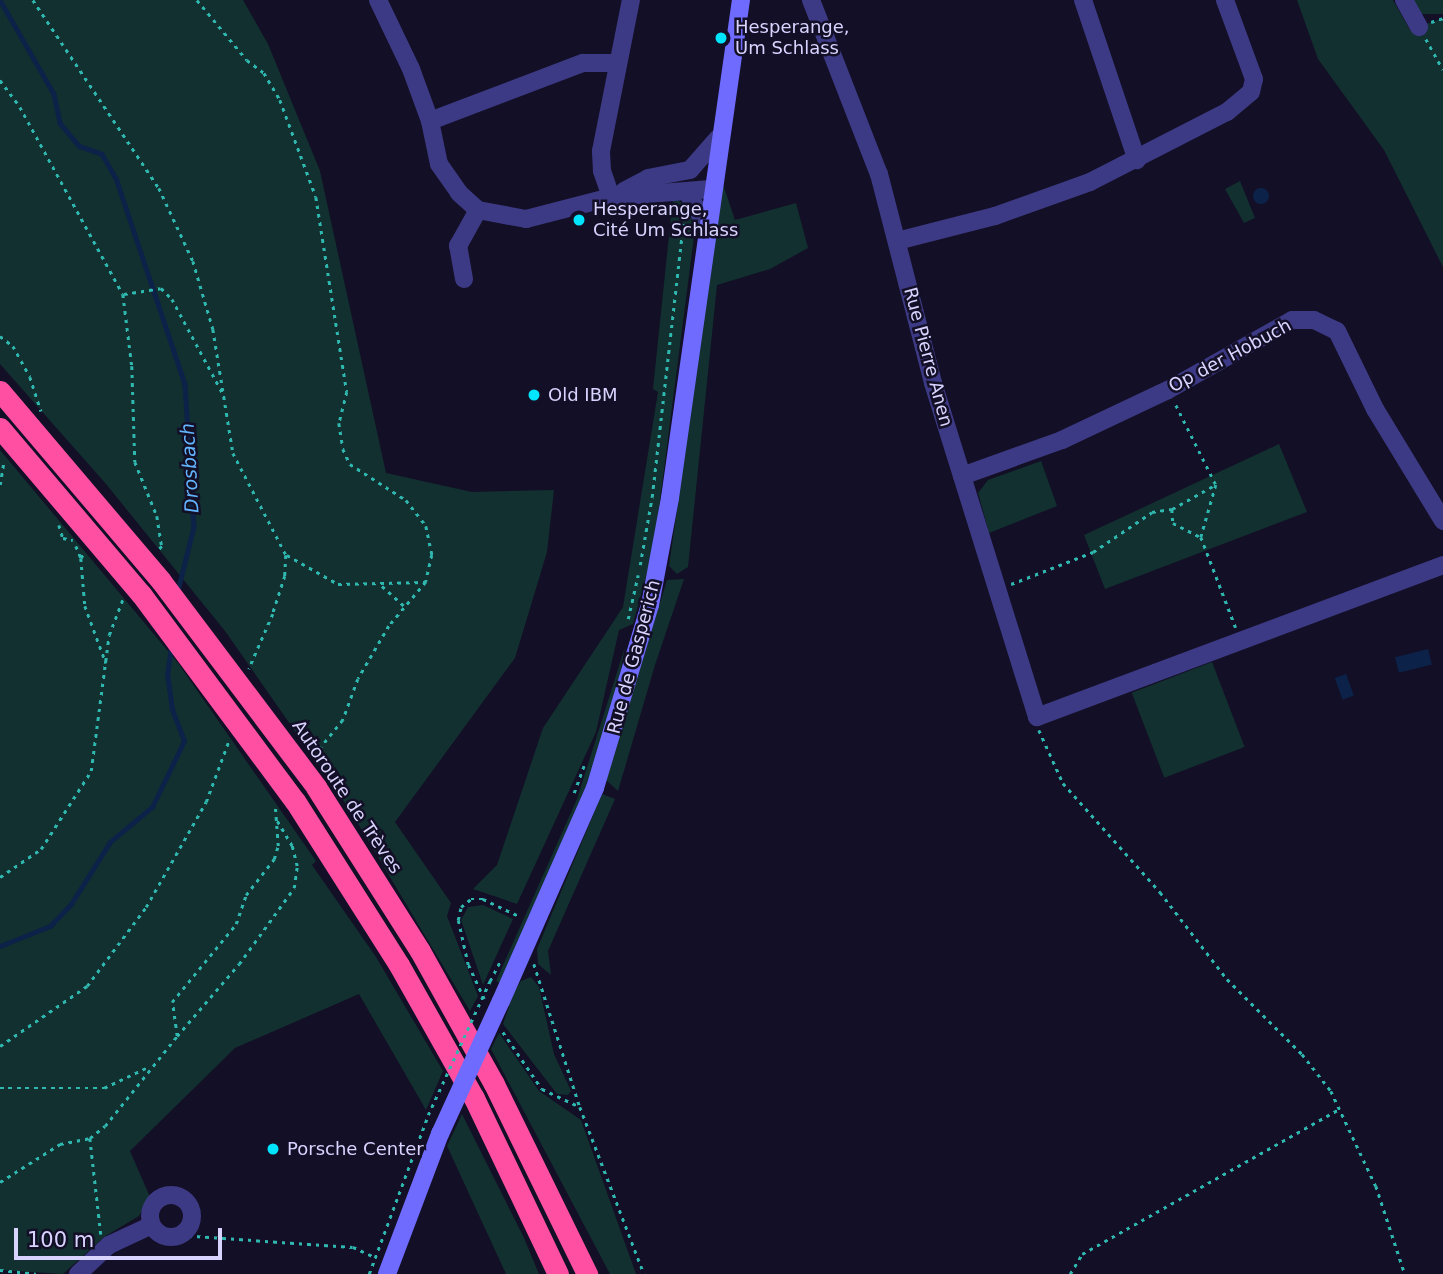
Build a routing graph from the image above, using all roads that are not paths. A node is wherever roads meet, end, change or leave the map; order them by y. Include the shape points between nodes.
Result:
1 (378, 0) edge
2 (631, 0) edge
3 (741, 0) edge
4 (811, 0) edge
5 (1083, 0) edge
6 (1225, 0) edge
7 (1404, 0) edge
8 (1419, 27) road end
9 (618, 63) junction
10 (430, 121) junction
11 (719, 138) junction
12 (1137, 160) junction
13 (690, 170) junction
14 (711, 189) junction
15 (687, 192) junction
16 (611, 197) junction
17 (478, 210) junction
18 (706, 225) junction
19 (897, 241) junction
20 (464, 279) dead end
21 (0, 391) edge
22 (0, 428) edge
23 (962, 476) junction
24 (1443, 521) edge
25 (1443, 565) edge
26 (152, 1225) junction
27 (78, 1274) edge
28 (387, 1274) edge
29 (558, 1274) edge
30 (587, 1274) edge

1 - 10 street
2 - 9 street
3 - 11 main road, Rue de Gasperich
4 - 19 street, Rue Pierre Anen via 867,136
5 - 12 street
6 - 12 street via 1249,64 1251,92 1195,132
7 - 8 street
9 - 10 street via 583,62
9 - 16 street via 601,151
10 - 17 street via 447,178
11 - 13 street
11 - 14 main road, Rue de Gasperich
12 - 19 street via 995,216
13 - 14 street
13 - 16 street via 648,178
14 - 15 street
14 - 18 main road, Rue de Gasperich
15 - 16 street
15 - 18 street
16 - 17 street via 526,219
17 - 20 street via 458,246
18 - 28 main road, Rue de Gasperich, bridge via 670,498 647,617 595,788 440,1134
19 - 23 street, Rue Pierre Anen
21 - 30 highway, Autoroute de Trèves, bridge via 161,581 316,787 420,951 488,1072
22 - 29 highway, bridge via 141,594 399,965 467,1086
23 - 24 street, Op der Hobuch via 1062,440 1168,390 1292,320 1314,320 1336,331 1375,409
23 - 25 street, Rue Pierre Anen via 1038,724
26 - 26 street via 150,1211 158,1199 179,1197 191,1213 189,1227 180,1235 161,1235
26 - 27 street via 109,1245

